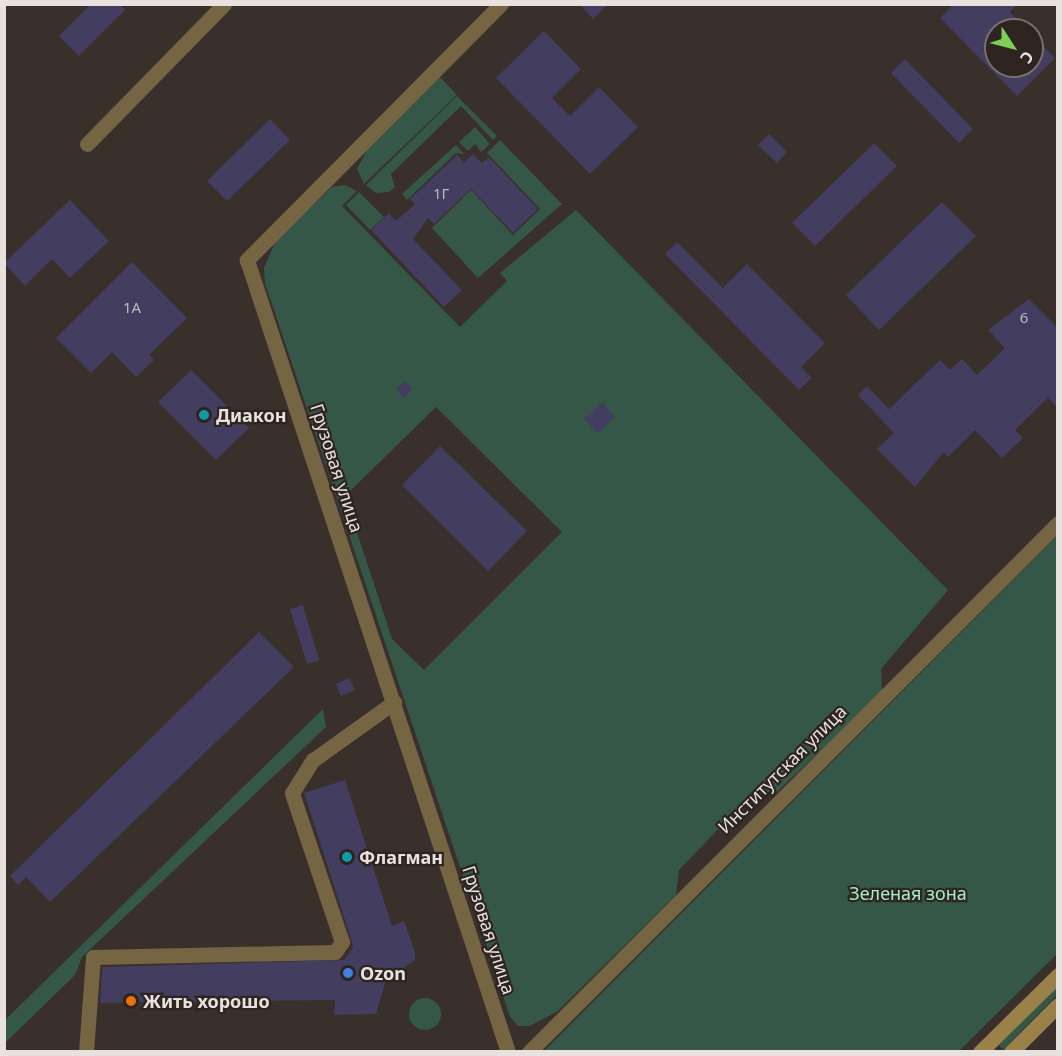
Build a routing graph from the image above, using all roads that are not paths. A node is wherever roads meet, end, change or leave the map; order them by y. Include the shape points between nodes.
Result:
1 (224, 4) edge
2 (501, 4) edge
3 (87, 144) dead end
4 (1058, 524) edge
5 (394, 702) junction
6 (1058, 975) edge
7 (1058, 1005) edge
8 (81, 1045) edge
9 (530, 1049) edge
10 (508, 1052) edge
11 (980, 1052) edge
12 (1011, 1052) edge

1 - 3 street
2 - 5 street, Грузовая улица via 247,260
4 - 9 street, Институтская улица
5 - 8 street via 313,760 292,793 342,942 334,952 93,957
5 - 10 street, Грузовая улица
6 - 11 main road
7 - 12 main road

